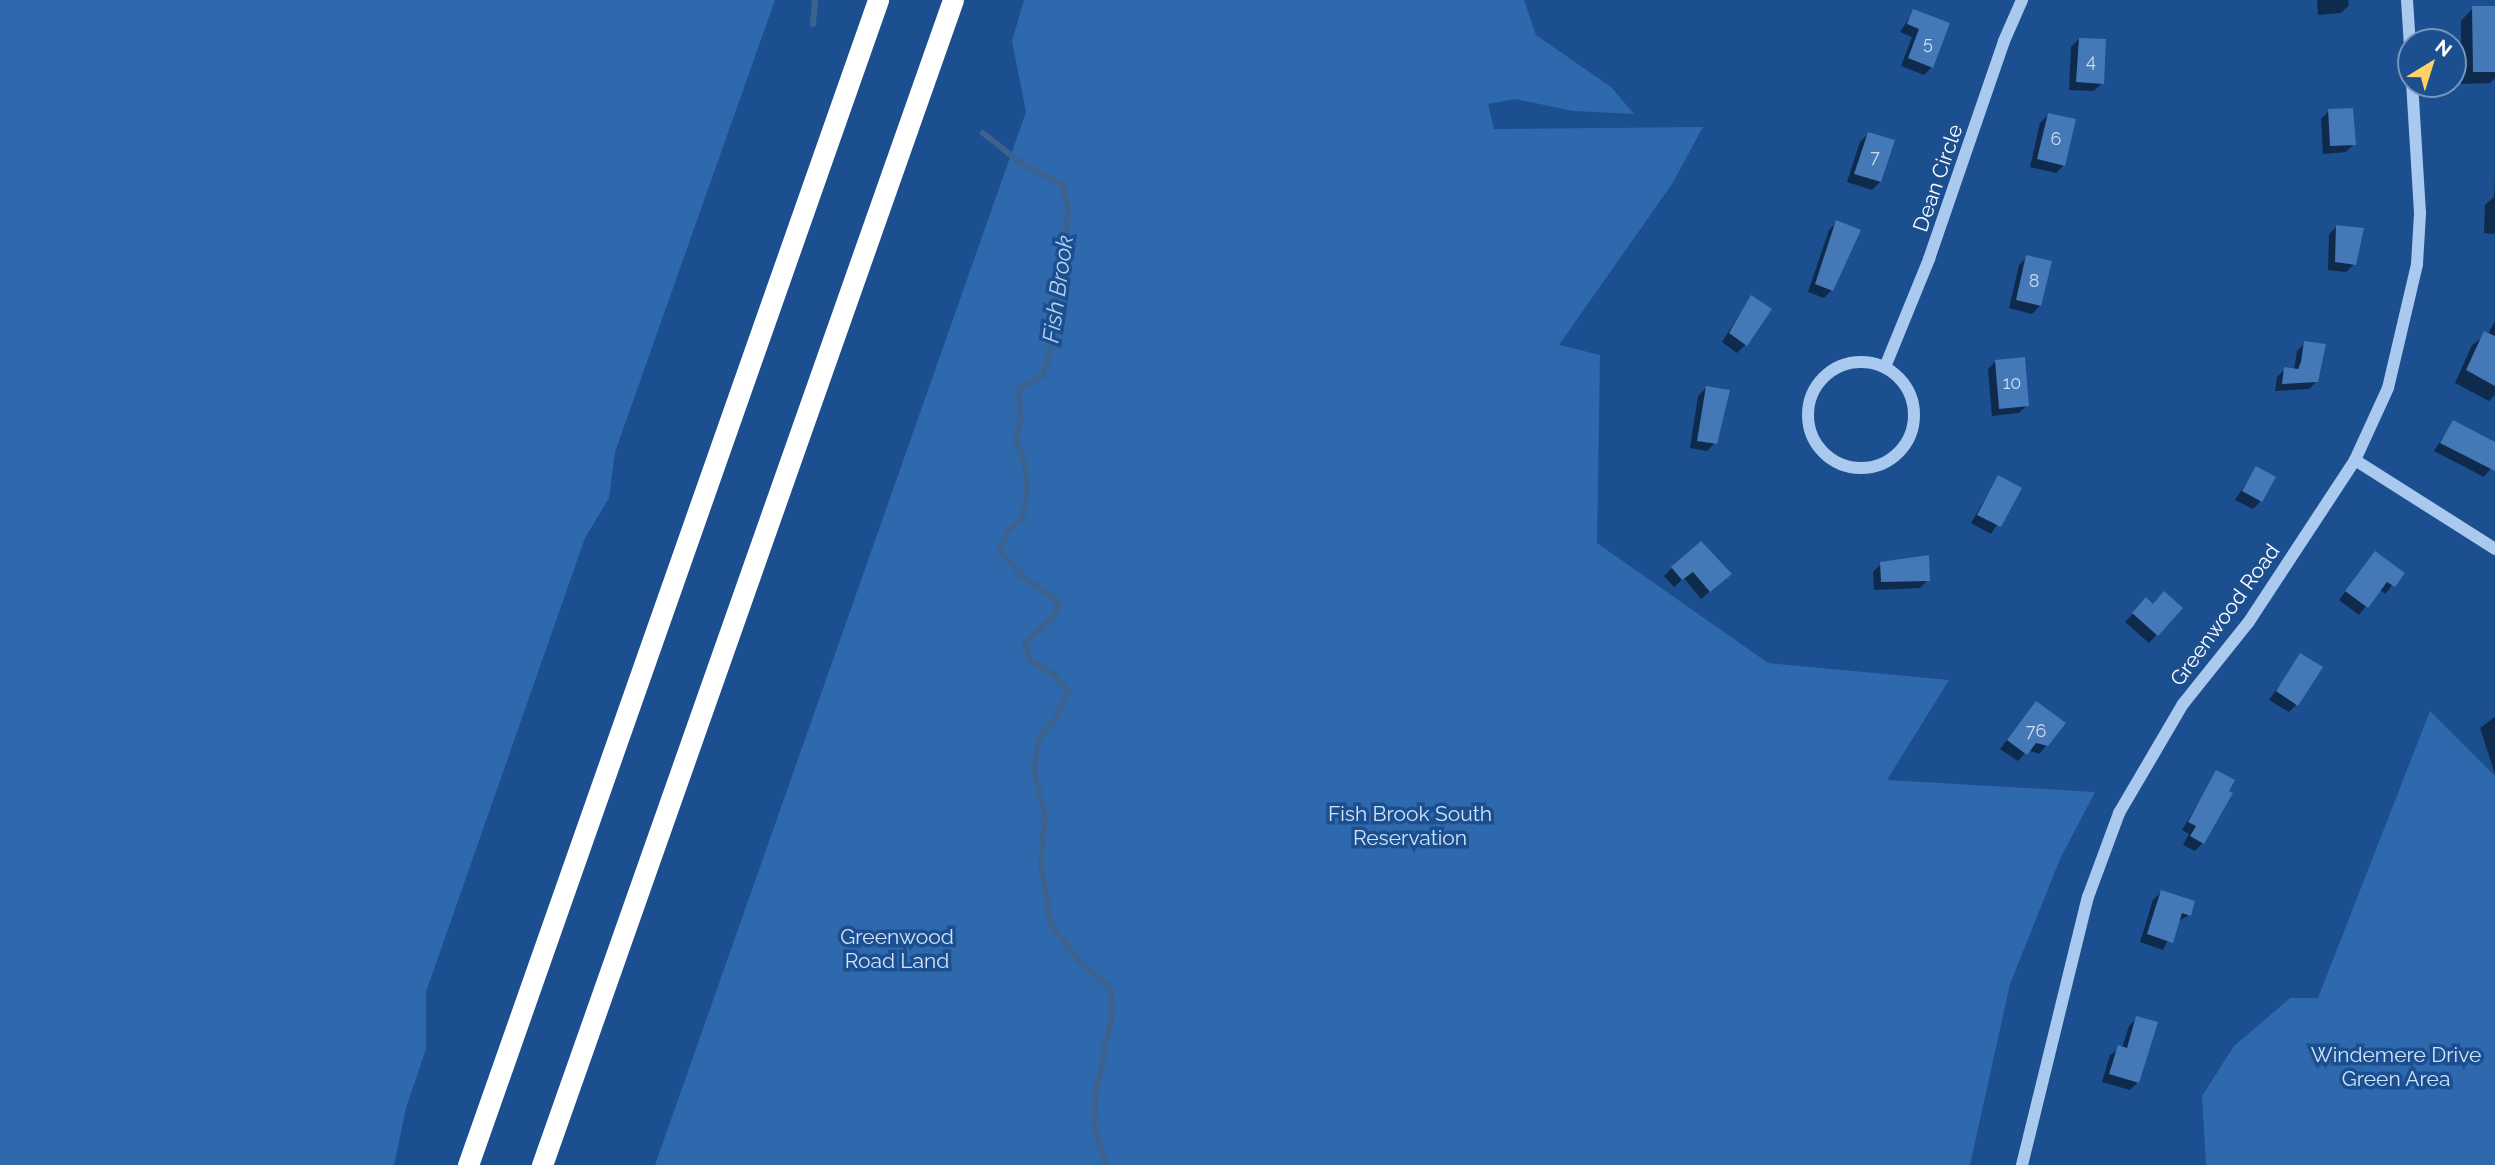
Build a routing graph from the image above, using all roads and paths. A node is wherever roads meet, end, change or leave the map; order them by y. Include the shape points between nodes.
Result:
1 (878, 0) edge
2 (953, 0) edge
3 (2022, 0) edge
4 (2407, 0) edge
5 (2409, 28) edge
6 (2413, 98) edge
7 (1885, 367) junction
8 (2355, 460) junction
9 (2495, 549) edge
10 (468, 1165) edge
11 (542, 1165) edge
12 (2022, 1165) edge

1 - 10 highway
2 - 11 highway
3 - 7 street, Dean Circle via 1930,259
4 - 5 street
6 - 8 street, Greenwood Road via 2420,213 2417,264 2388,388
7 - 7 street via 1863,361 1840,366 1815,388 1808,422 1816,443 1832,460 1867,468 1891,460 1908,442 1914,405 1904,383
8 - 9 street
8 - 12 street, Greenwood Road via 2255,612 2183,704 2119,813 2088,897

